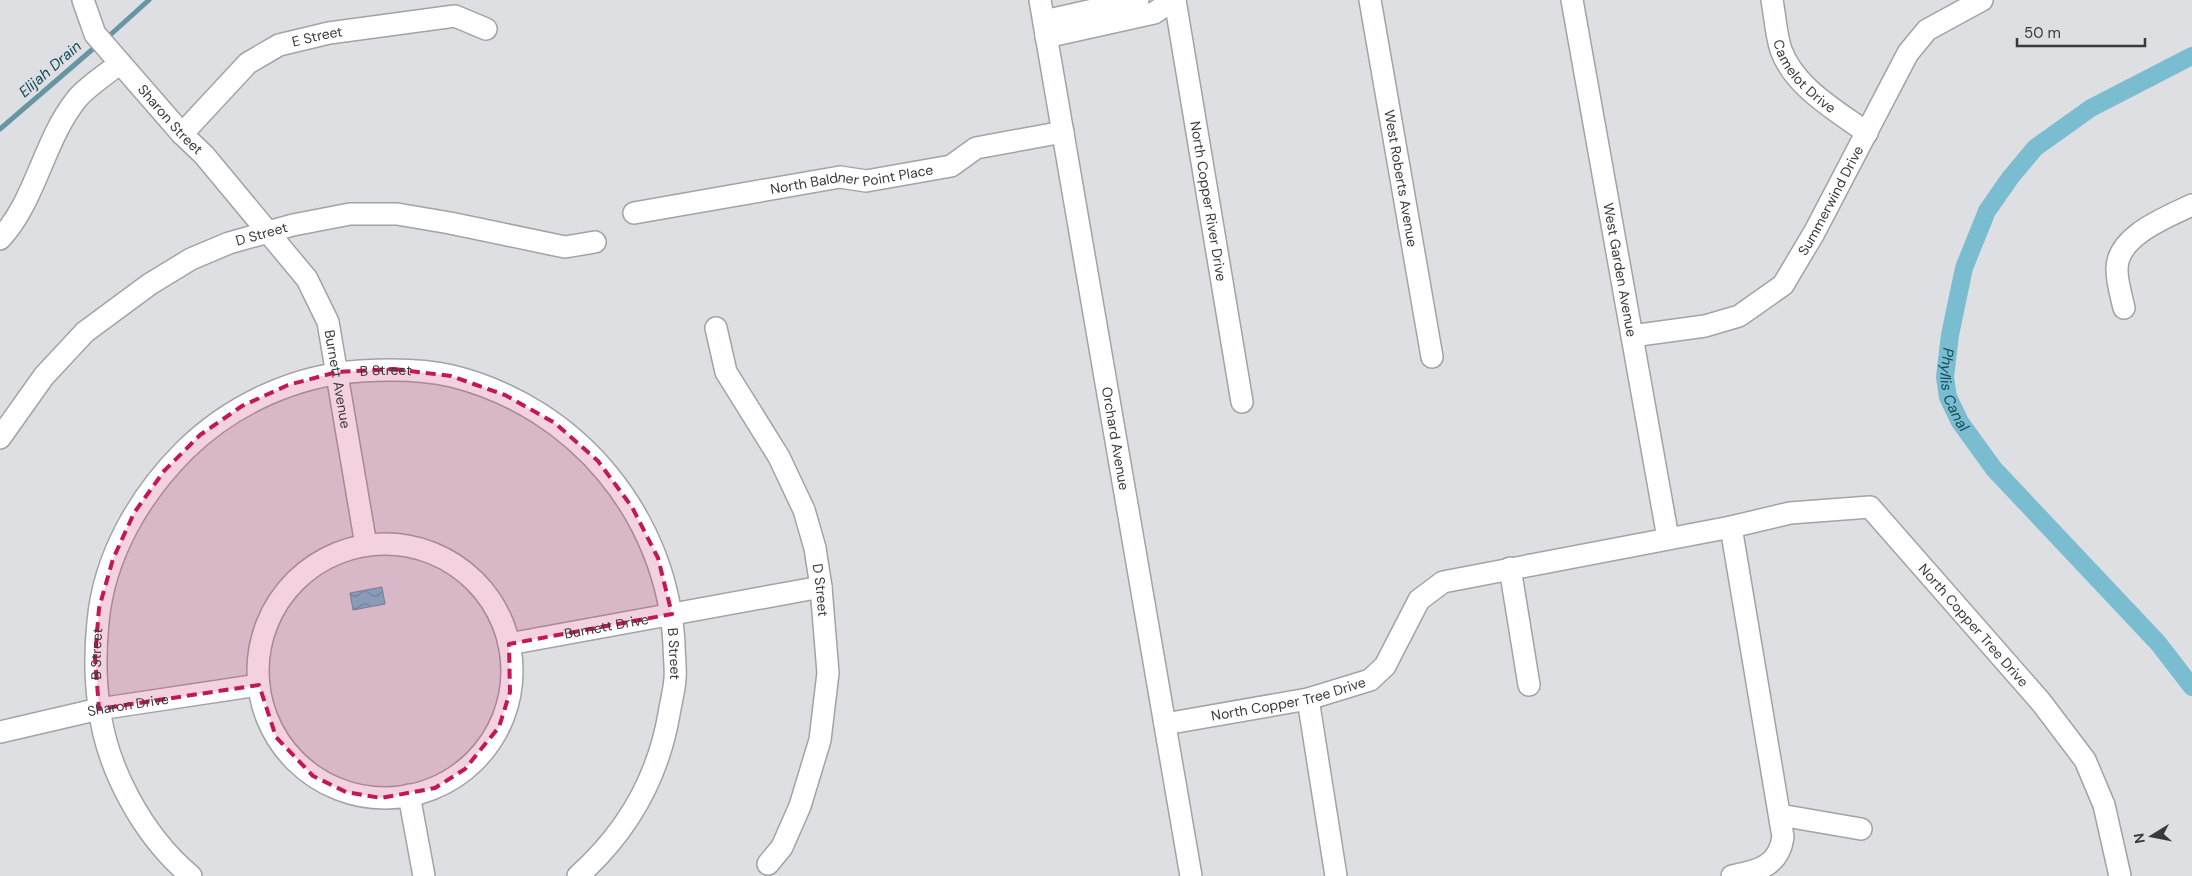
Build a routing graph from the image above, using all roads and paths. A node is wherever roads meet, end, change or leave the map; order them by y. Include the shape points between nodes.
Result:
1 (83, 0) edge
2 (1040, 0) edge
3 (1138, 0) edge
4 (1174, 0) edge
5 (1370, 0) edge
6 (1572, 0) edge
7 (1772, 0) edge
8 (1982, 0) edge
9 (486, 29) dead end
10 (1045, 29) junction
11 (120, 63) junction
12 (1063, 132) junction
13 (1867, 133) junction
14 (182, 134) junction
15 (2192, 205) edge
16 (634, 213) dead end
17 (268, 232) junction
18 (0, 239) edge
19 (596, 242) dead end
20 (2124, 308) dead end
21 (716, 328) dead end
22 (1632, 336) junction
23 (1432, 356) dead end
24 (337, 372) junction
25 (1242, 402) dead end
26 (0, 438) edge
27 (1731, 527) junction
28 (1668, 538) junction
29 (366, 545) junction
30 (1510, 568) junction
31 (820, 586) junction
32 (672, 614) junction
33 (508, 644) junction
34 (258, 685) junction
35 (1529, 685) dead end
36 (1308, 699) junction
37 (99, 709) junction
38 (1165, 724) junction
39 (0, 732) edge
40 (409, 795) junction
41 (1780, 815) junction
42 (1861, 829) dead end
43 (768, 864) dead end
44 (191, 876) edge
45 (424, 876) edge
46 (578, 876) edge
47 (1191, 876) edge
48 (1336, 876) edge
49 (1732, 876) edge
50 (2120, 876) edge

1 - 11 street, Sharon Street via 95,34
2 - 10 street, Orchard Avenue
3 - 10 street
4 - 10 street via 1154,13
4 - 25 street, North Copper River Drive
5 - 23 street, West Roberts Avenue
6 - 22 street, West Garden Avenue
7 - 13 street, Camelot Drive via 1782,50 1797,77 1819,98
8 - 13 street, Summerwind Drive via 1927,30 1908,53
9 - 14 street, E Street via 455,16 329,33 279,45 248,63
10 - 12 street, Orchard Avenue
11 - 14 street, Sharon Street
11 - 18 street via 76,99 14,223
12 - 16 street, North Baldner Point Place via 976,148 951,166 866,181 840,177
12 - 38 street, Orchard Avenue
13 - 22 street, Summerwind Drive via 1783,285 1739,316 1705,326
14 - 17 street, Sharon Street via 204,155
15 - 20 street via 2131,238 2117,268
17 - 19 street, D Street via 350,214 397,214 565,247
17 - 24 street, Burnett Avenue via 307,279 328,322
17 - 26 street, D Street via 191,258 85,332 44,376
21 - 31 street, D Street via 726,372 779,457 804,510 816,548
22 - 28 street, West Garden Avenue
24 - 29 street, Burnett Avenue
24 - 32 street, B Street via 394,369 451,376 505,394 555,423 598,461 632,507 658,558
24 - 37 street, B Street via 288,385 242,406 200,435 164,471 139,506 113,559 99,608 95,658
27 - 28 street, North Copper Tree Drive
27 - 41 street
27 - 50 street, North Copper Tree Drive via 1790,513 1870,507 2041,702 2085,760 2104,806
28 - 30 street, North Copper Tree Drive
29 - 33 street via 406,545 456,565 470,576 493,604
29 - 34 street via 318,562 297,578 279,599 264,632
30 - 35 street
30 - 36 street, North Copper Tree Drive via 1442,582 1419,600 1385,666 1370,680
31 - 32 street, Burnett Drive
31 - 43 street, D Street via 828,672 820,740 800,806 782,847
32 - 33 street, Burnett Drive
32 - 46 street, B Street via 675,678 664,742 640,801 603,854
33 - 40 street via 510,692 506,710 490,742 451,780
34 - 37 street, Sharon Drive
34 - 40 street via 276,737 313,776 346,792 364,796
36 - 38 street, North Copper Tree Drive
36 - 48 street
37 - 39 street, Sharon Drive
37 - 44 street, B Street via 110,754 128,796 153,835
38 - 47 street, Orchard Avenue
40 - 45 street
41 - 42 street
41 - 49 street via 1781,851 1769,865

